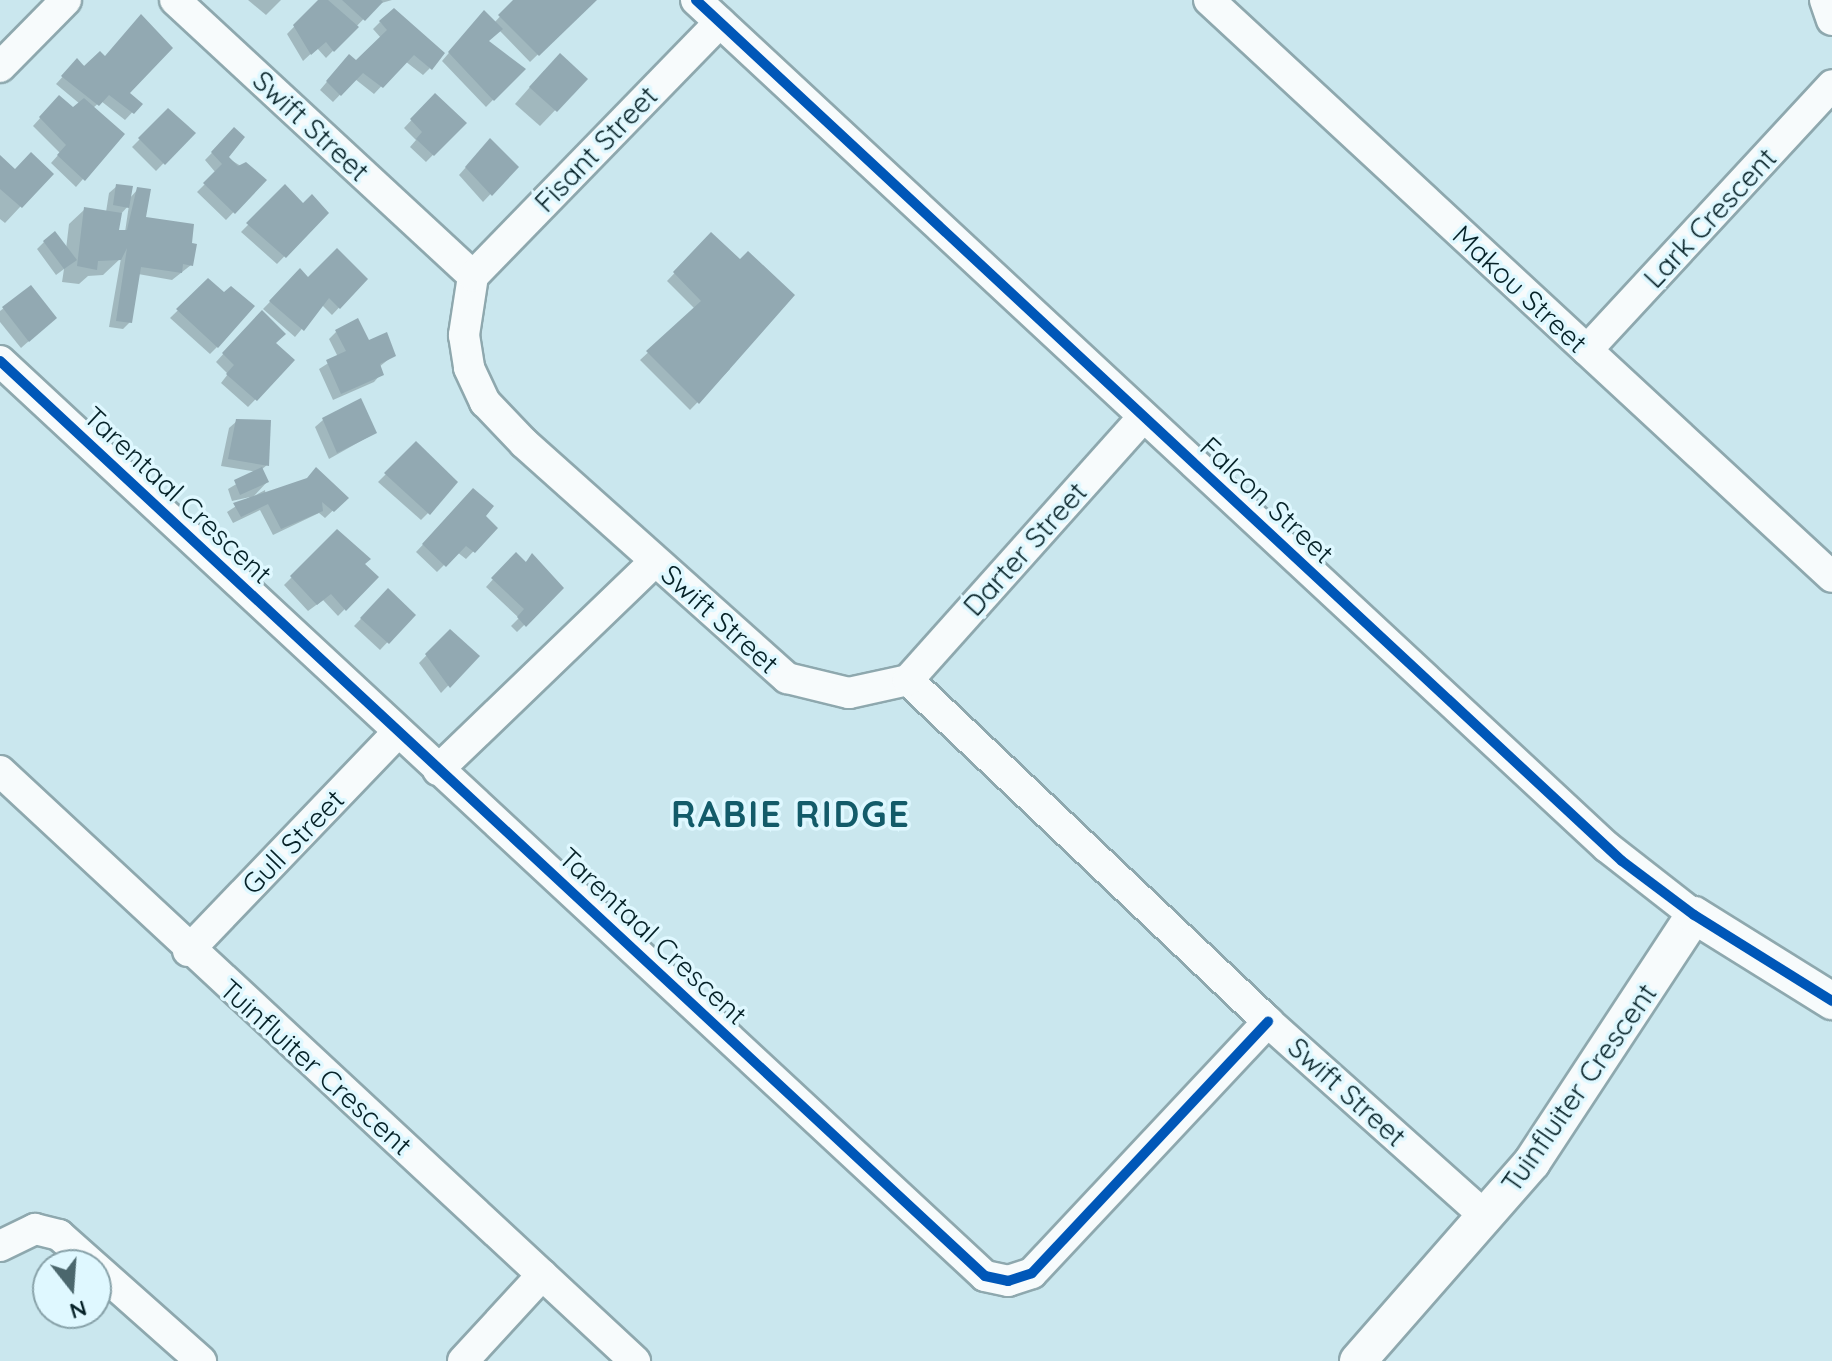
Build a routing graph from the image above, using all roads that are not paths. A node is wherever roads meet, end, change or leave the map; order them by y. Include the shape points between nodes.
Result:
1 (66, 0) edge
2 (175, 0) edge
3 (696, 0) edge
4 (1209, 0) edge
5 (1825, 0) edge
6 (1832, 20) edge
7 (720, 22) junction
8 (0, 67) edge
9 (1832, 85) edge
10 (473, 276) junction
11 (1587, 350) junction
12 (0, 361) edge
13 (1143, 417) junction
14 (655, 561) junction
15 (1827, 563) edge
16 (908, 680) junction
17 (397, 733) junction
18 (438, 770) junction
19 (0, 771) edge
20 (1694, 915) junction
21 (188, 951) junction
22 (1832, 1001) edge
23 (1268, 1022) junction
24 (1485, 1216) junction
25 (0, 1246) edge
26 (542, 1275) junction
27 (201, 1361) edge
28 (463, 1361) edge
29 (635, 1361) edge
30 (1358, 1361) edge

1 - 8 street
2 - 10 street, Swift Street
3 - 7 street, Falcon Street
4 - 11 street, Makou Street
5 - 6 street
7 - 10 street, Fisant Street
7 - 13 street, Falcon Street
9 - 11 street, Lark Crescent
10 - 14 street, Swift Street via 464,347 485,402
11 - 15 street, Makou Street
12 - 17 street, Tarentaal Crescent
13 - 16 street, Darter Street
13 - 20 street, Falcon Street via 1607,847
14 - 16 street, Swift Street via 768,663 802,685 849,693
14 - 18 street
16 - 23 street, Swift Street
17 - 18 street, Tarentaal Crescent
17 - 21 street, Gull Street
18 - 23 street, Tarentaal Crescent via 978,1271 996,1280 1032,1273
19 - 21 street, Tuinfluiter Crescent
20 - 22 street, Falcon Street
20 - 24 street, Tuinfluiter Crescent via 1569,1110
21 - 26 street, Tuinfluiter Crescent
23 - 24 street, Swift Street
24 - 30 street, Tuinfluiter Crescent
25 - 27 street via 35,1229 59,1235
26 - 28 street
26 - 29 street, Tuinfluiter Crescent

